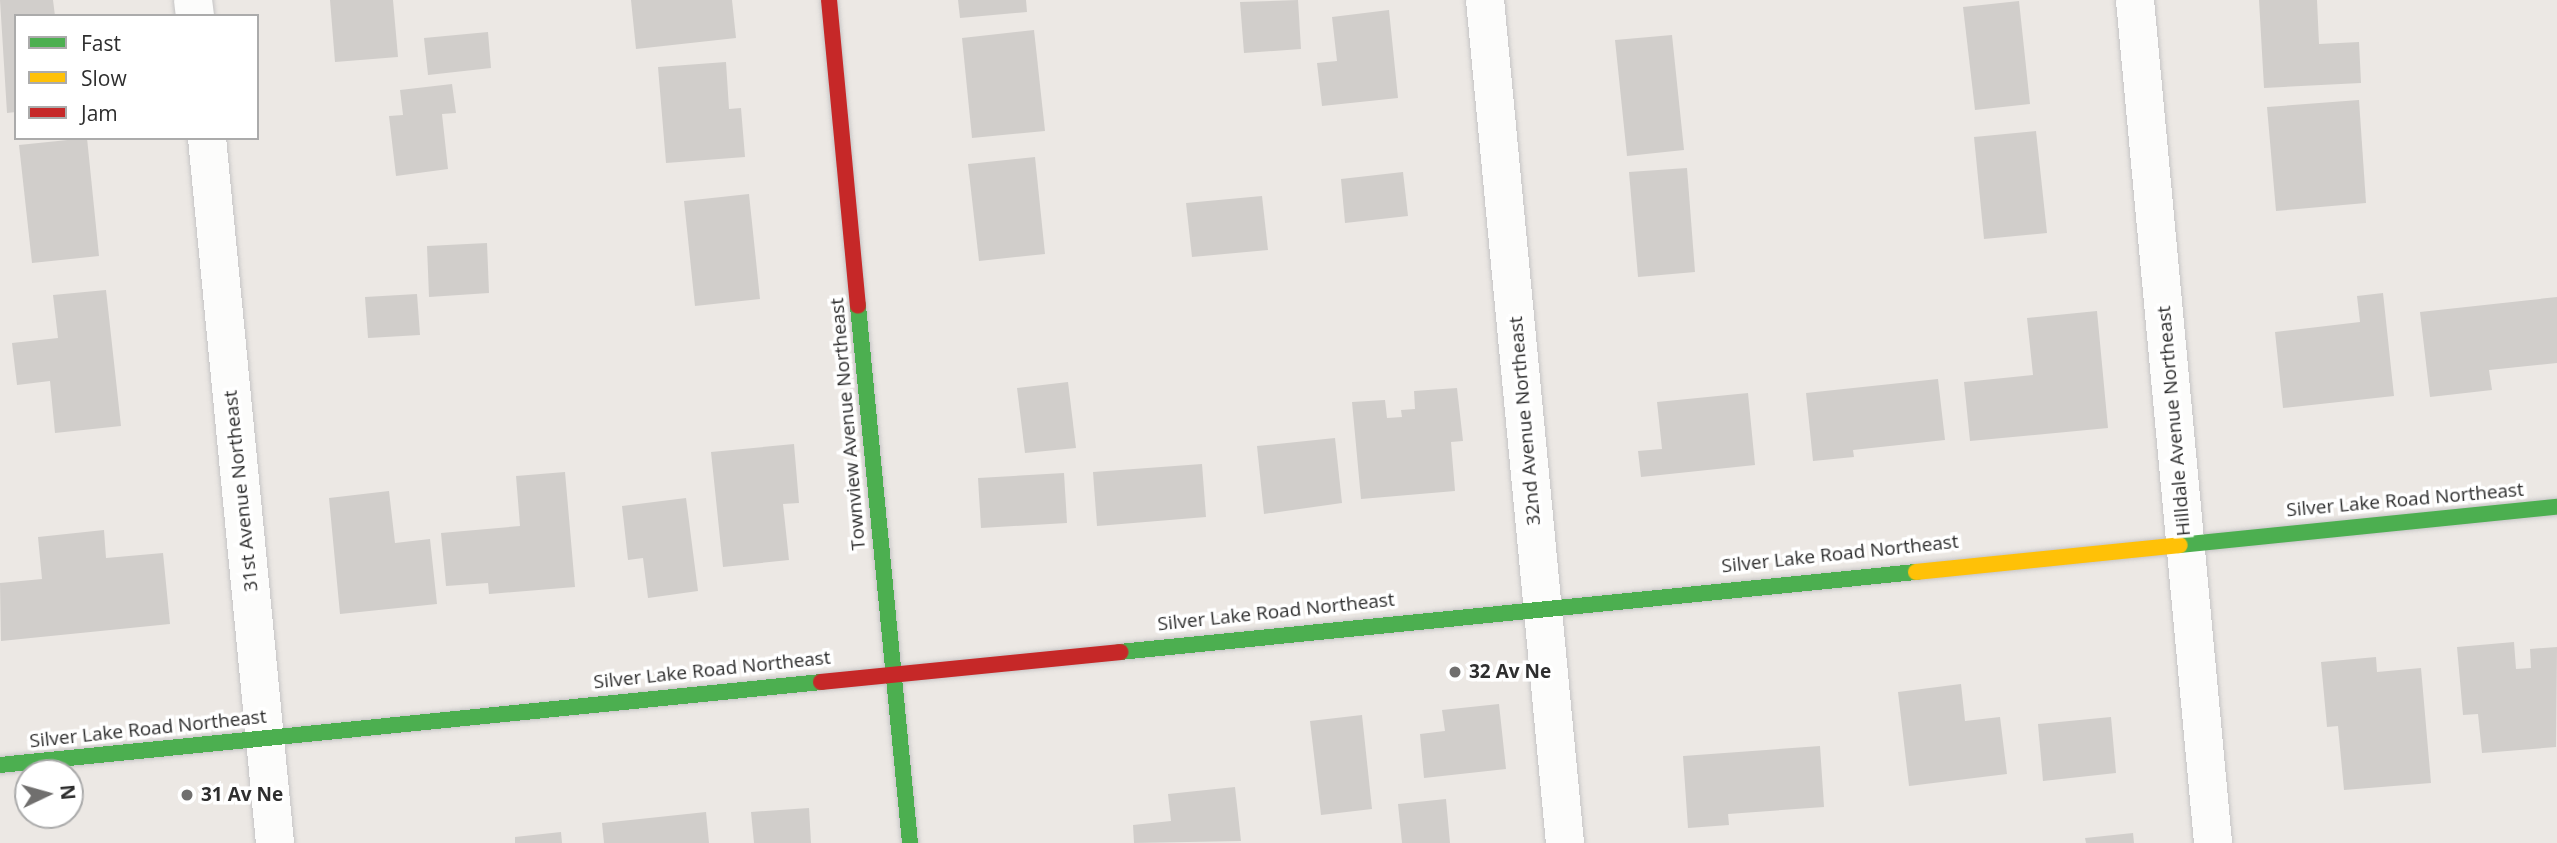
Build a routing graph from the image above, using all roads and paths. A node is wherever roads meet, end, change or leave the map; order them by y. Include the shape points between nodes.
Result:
1 (829, 0) edge
2 (1485, 0) edge
3 (2135, 0) edge
4 (207, 140) edge
5 (2557, 508) edge
6 (2185, 540) junction
7 (1543, 606) junction
8 (894, 672) junction
9 (265, 738) junction
10 (0, 765) edge
11 (275, 843) edge
12 (910, 843) edge
13 (1565, 843) edge
14 (2213, 843) edge

1 - 8 main road, Townview Avenue Northeast
2 - 7 street, 32nd Avenue Northeast
3 - 6 street, Hilldale Avenue Northeast
4 - 9 street, 31st Avenue Northeast
5 - 6 main road, Silver Lake Road Northeast
6 - 7 main road, Silver Lake Road Northeast
6 - 14 street, Hilldale Avenue Northeast
7 - 8 main road, Silver Lake Road Northeast
7 - 13 street, 32nd Avenue Northeast
8 - 9 main road, Silver Lake Road Northeast
8 - 12 main road, Townview Avenue Northeast
9 - 10 main road, Silver Lake Road Northeast
9 - 11 street, 31st Avenue Northeast

